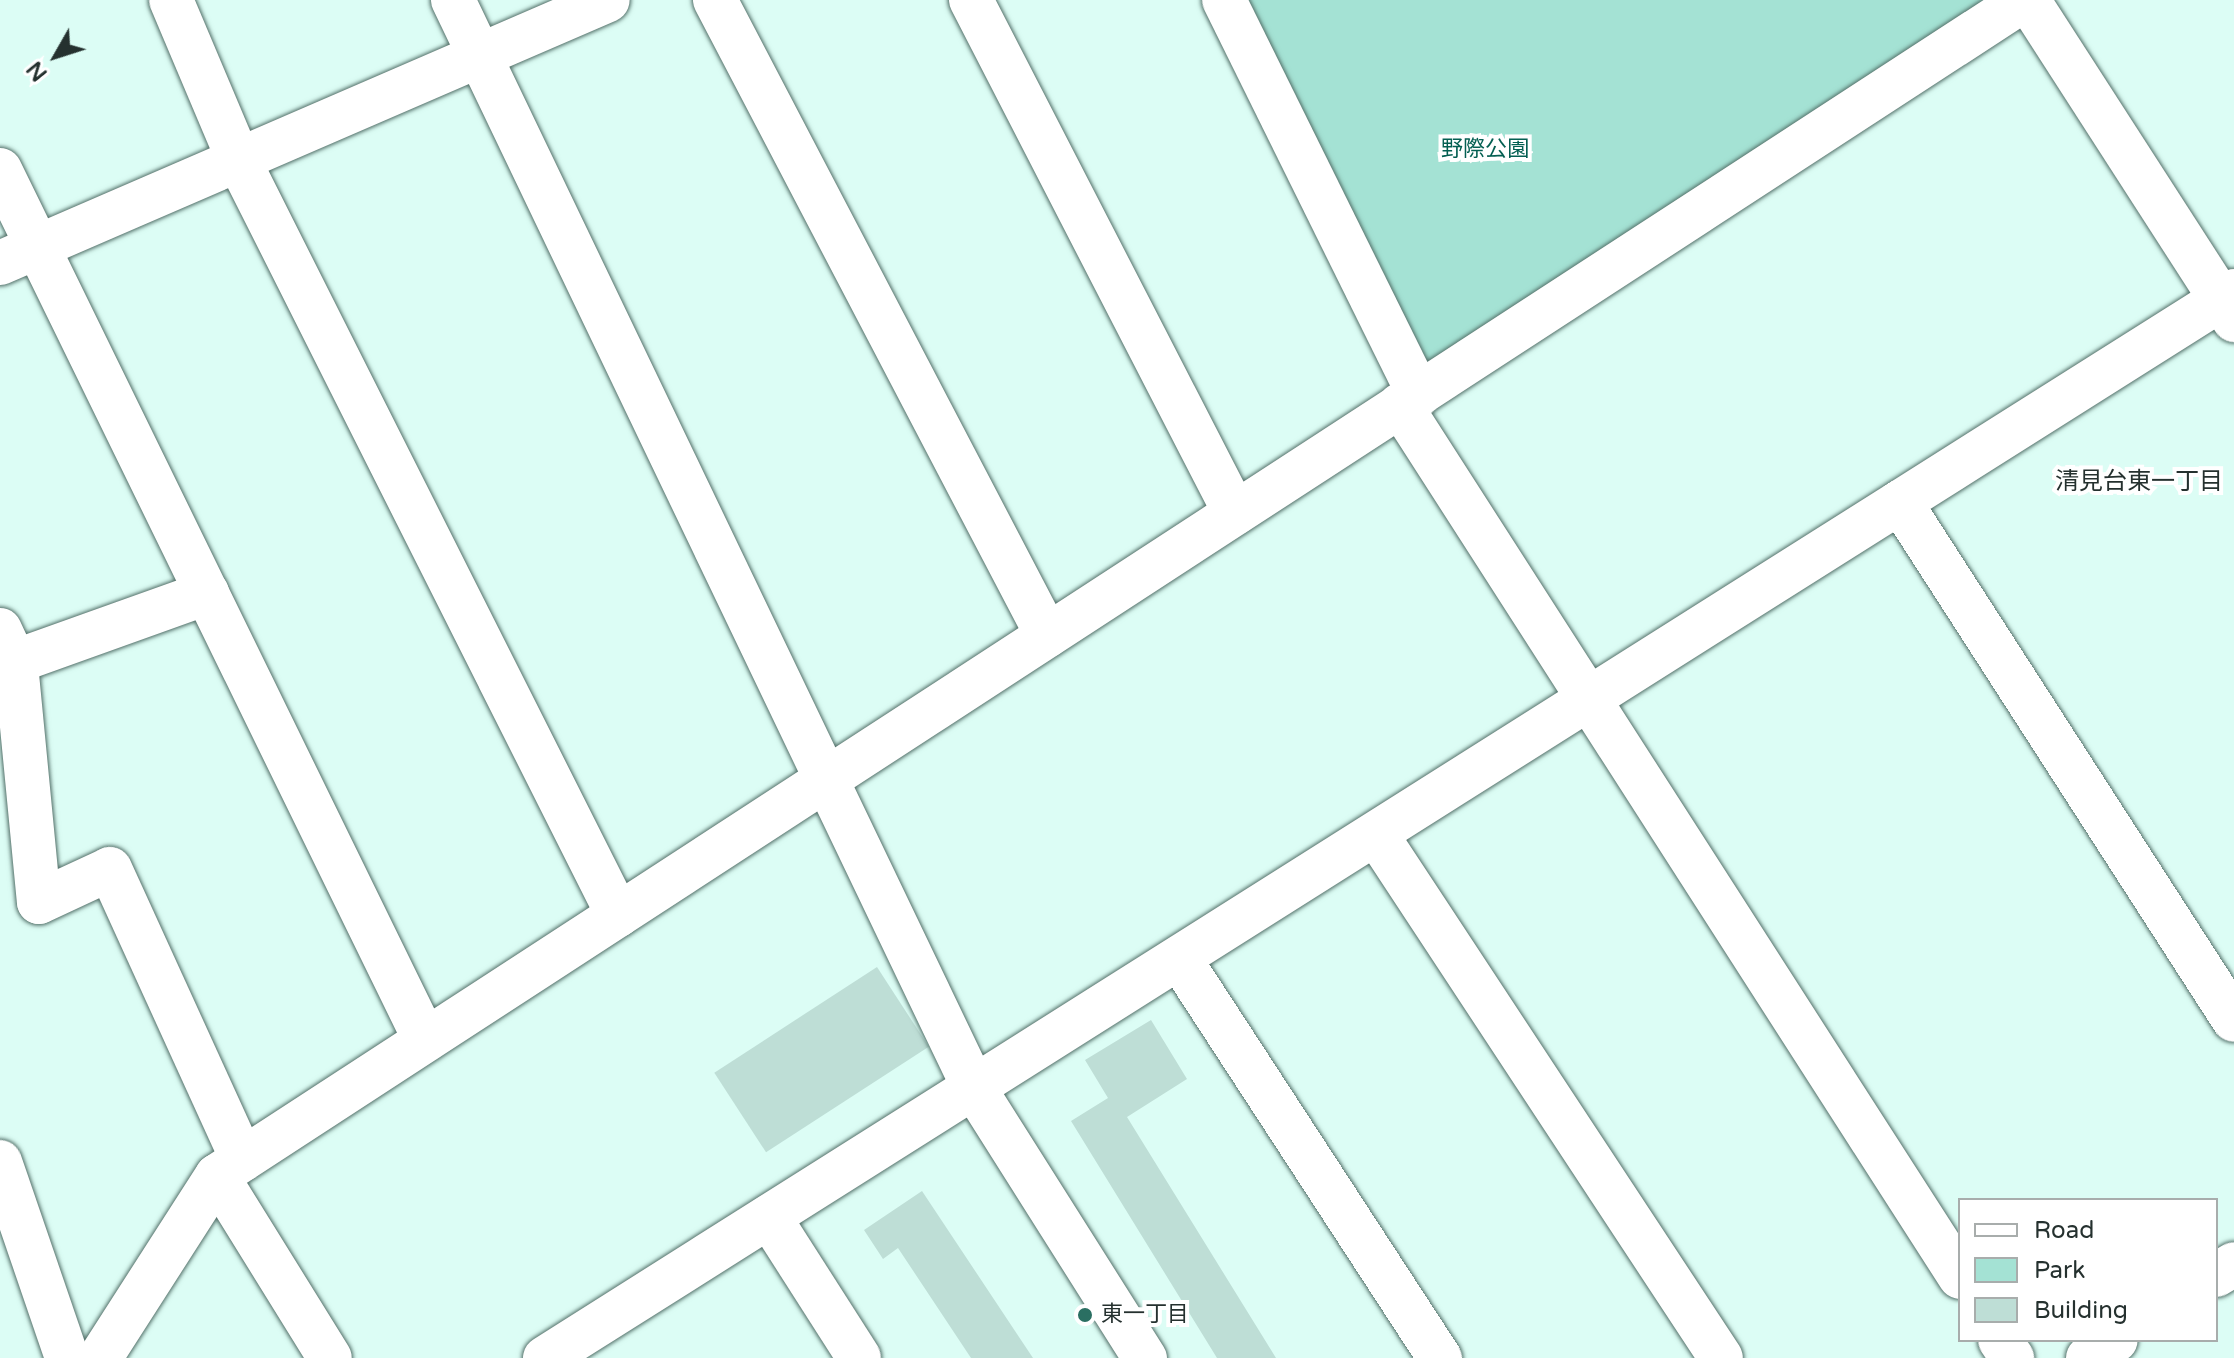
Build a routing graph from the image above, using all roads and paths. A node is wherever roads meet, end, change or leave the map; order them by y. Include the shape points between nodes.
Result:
1 (171, 0) edge
2 (453, 0) edge
3 (608, 0) edge
4 (715, 0) edge
5 (971, 0) edge
6 (1224, 0) edge
7 (2026, 0) edge
8 (478, 59) junction
9 (239, 161) junction
10 (0, 170) edge
11 (17, 256) edge
12 (2230, 304) edge
13 (1410, 400) junction
14 (1900, 502) junction
15 (1235, 513) junction
16 (207, 593) junction
17 (1047, 635) junction
18 (5, 654) edge
19 (1589, 699) junction
20 (826, 779) junction
21 (1376, 834) junction
22 (618, 915) junction
23 (1179, 958) junction
24 (2234, 1020) edge
25 (425, 1040) junction
26 (974, 1088) junction
27 (0, 1162) edge
28 (229, 1168) junction
29 (769, 1217) junction
30 (1958, 1274) edge
31 (2113, 1342) edge
32 (593, 1346) edge
33 (67, 1358) edge
34 (100, 1358) edge
35 (330, 1358) edge
36 (545, 1358) edge
37 (859, 1358) edge
38 (1145, 1358) edge
39 (1440, 1358) edge
40 (1721, 1358) edge
41 (2088, 1358) edge

1 - 9 street
2 - 8 street
3 - 8 street
4 - 17 street
5 - 15 street
6 - 13 street
7 - 12 street
7 - 13 street
8 - 9 street
8 - 20 street
9 - 11 street
9 - 22 street
10 - 11 street
11 - 16 street
12 - 14 street
13 - 15 street
13 - 19 street
14 - 19 street
14 - 24 street
15 - 17 street
16 - 18 street
16 - 25 street
17 - 20 street
18 - 28 street via 39,902 110,869
19 - 21 street
19 - 30 street
20 - 22 street
20 - 26 street
21 - 23 street
21 - 40 street
22 - 25 street
23 - 26 street
23 - 39 street
25 - 28 street
26 - 29 street
26 - 38 street
27 - 33 street
28 - 34 street
28 - 35 street
29 - 32 street
29 - 37 street
31 - 41 street
32 - 36 street

